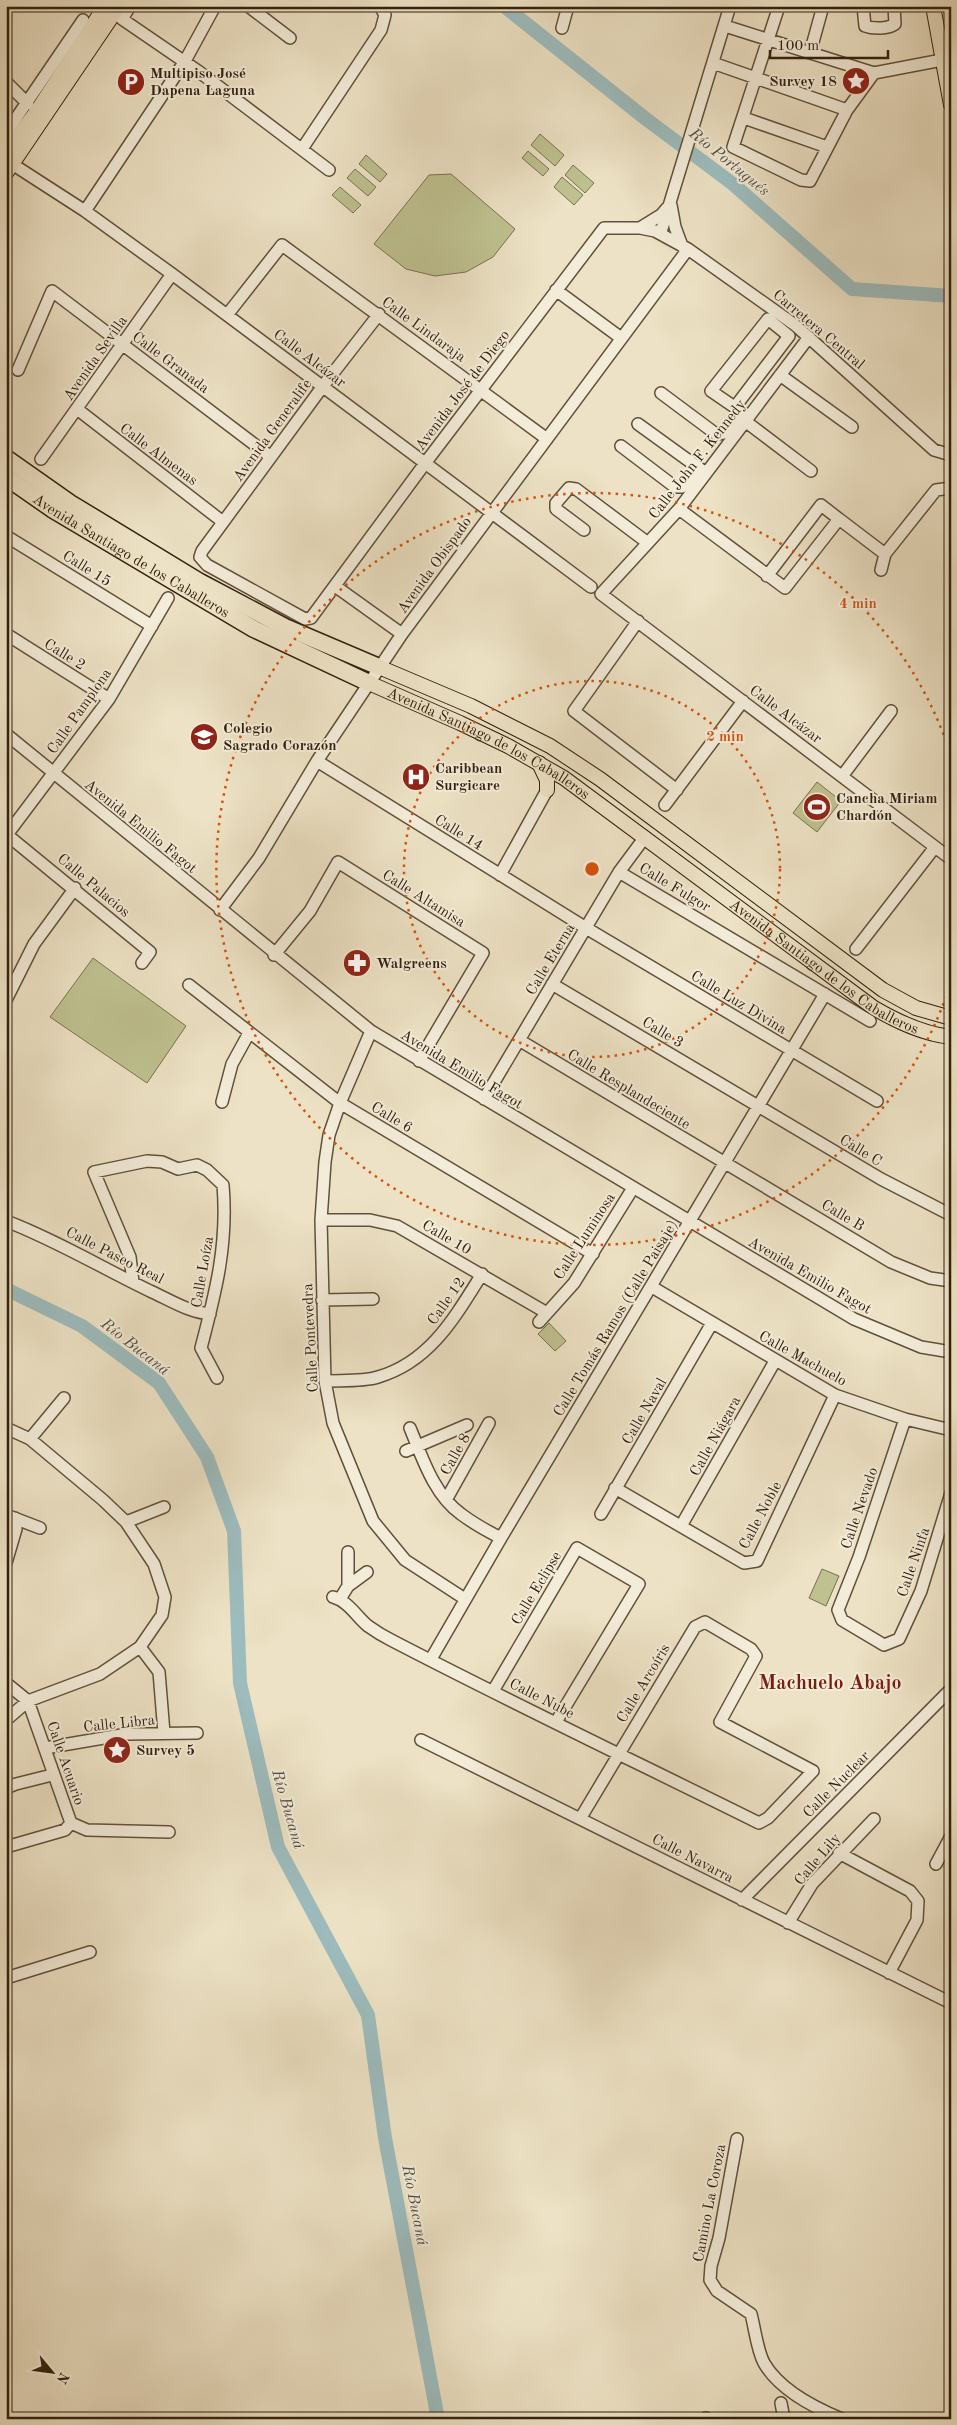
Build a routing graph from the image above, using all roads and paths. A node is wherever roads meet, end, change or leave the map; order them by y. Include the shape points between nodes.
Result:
1 (105, 6) edge
2 (130, 6) edge
3 (215, 6) edge
4 (248, 6) edge
5 (380, 6) edge
6 (568, 6) edge
7 (730, 6) edge
8 (779, 6) edge
9 (823, 6) edge
10 (864, 6) edge
11 (894, 6) edge
12 (933, 6) edge
13 (120, 13) edge
14 (83, 20) dead end
15 (725, 26) junction
16 (562, 28) dead end
17 (290, 38) dead end
18 (768, 40) junction
19 (810, 53) junction
20 (185, 61) junction
21 (713, 63) junction
22 (945, 63) edge
23 (874, 72) junction
24 (757, 78) junction
25 (6, 82) edge
26 (28, 104) junction
27 (951, 105) edge
28 (847, 110) junction
29 (744, 118) junction
30 (6, 133) edge
31 (827, 147) junction
32 (302, 149) junction
33 (8, 162) edge
34 (329, 170) dead end
35 (670, 202) junction
36 (85, 211) junction
37 (640, 228) junction
38 (661, 232) junction
39 (685, 248) junction
40 (172, 274) junction
41 (556, 290) junction
42 (379, 314) junction
43 (227, 315) junction
44 (809, 336) junction
45 (621, 338) junction
46 (123, 345) junction
47 (18, 370) dead end
48 (780, 375) junction
49 (323, 386) junction
50 (482, 390) junction
51 (661, 393) dead end
52 (76, 410) junction
53 (742, 414) junction
54 (638, 424) dead end
55 (852, 427) dead end
56 (547, 439) junction
57 (621, 446) dead end
58 (951, 455) edge
59 (6, 458) edge
60 (271, 458) junction
61 (41, 459) dead end
62 (426, 462) junction
63 (701, 470) junction
64 (811, 471) dead end
65 (6, 477) edge
66 (951, 488) edge
67 (679, 509) junction
68 (492, 511) junction
69 (839, 519) junction
70 (223, 522) junction
71 (584, 530) dead end
72 (6, 536) edge
73 (648, 544) junction
74 (885, 554) junction
75 (881, 570) dead end
76 (768, 576) junction
77 (335, 586) junction
78 (591, 587) dead end
79 (601, 594) joint
80 (168, 598) dead end
81 (311, 618) joint
82 (638, 621) junction
83 (152, 626) junction
84 (6, 634) edge
85 (402, 634) junction
86 (379, 667) junction
87 (369, 683) junction
88 (108, 699) junction
89 (743, 701) junction
90 (891, 711) dead end
91 (6, 734) edge
92 (317, 761) junction
93 (539, 763) junction
94 (54, 773) junction
95 (843, 775) junction
96 (564, 778) junction
97 (547, 790) junction
98 (677, 790) junction
99 (665, 806) dead end
100 (6, 835) edge
101 (645, 836) junction
102 (935, 847) junction
103 (951, 860) edge
104 (619, 872) junction
105 (500, 875) junction
106 (75, 888) junction
107 (220, 910) junction
108 (586, 928) junction
109 (856, 949) dead end
110 (274, 955) junction
111 (142, 963) dead end
112 (552, 984) junction
113 (189, 985) dead end
114 (825, 994) junction
115 (6, 1000) edge
116 (951, 1018) edge
117 (870, 1021) dead end
118 (371, 1031) junction
119 (249, 1034) junction
120 (951, 1037) edge
121 (519, 1040) junction
122 (792, 1050) junction
123 (420, 1061) junction
124 (484, 1100) junction
125 (877, 1101) dead end
126 (222, 1102) dead end
127 (340, 1103) junction
128 (758, 1107) junction
129 (725, 1163) junction
130 (633, 1188) junction
131 (951, 1214) edge
132 (321, 1220) junction
133 (6, 1221) edge
134 (690, 1222) junction
135 (593, 1254) junction
136 (482, 1274) junction
137 (951, 1281) edge
138 (133, 1282) junction
139 (652, 1287) junction
140 (373, 1299) dead end
141 (322, 1300) junction
142 (547, 1313) junction
143 (210, 1314) junction
144 (539, 1322) dead end
145 (712, 1323) junction
146 (951, 1352) edge
147 (774, 1361) junction
148 (217, 1378) dead end
149 (324, 1381) junction
150 (835, 1395) junction
151 (64, 1398) dead end
152 (905, 1419) junction
153 (489, 1423) dead end
154 (467, 1425) dead end
155 (6, 1428) edge
156 (410, 1428) dead end
157 (951, 1430) edge
158 (30, 1440) junction
159 (418, 1446) junction
160 (406, 1450) dead end
161 (616, 1488) junction
162 (951, 1493) edge
163 (446, 1500) junction
164 (164, 1507) dead end
165 (601, 1514) dead end
166 (11, 1516) edge
167 (126, 1522) junction
168 (682, 1526) junction
169 (40, 1528) dead end
170 (501, 1538) junction
171 (348, 1552) dead end
172 (6, 1561) edge
173 (368, 1572) dead end
174 (348, 1586) junction
175 (465, 1599) junction
176 (899, 1639) joint
177 (140, 1647) junction
178 (756, 1656) joint
179 (431, 1659) junction
180 (6, 1683) edge
181 (951, 1689) edge
182 (493, 1690) junction
183 (28, 1701) junction
184 (6, 1720) edge
185 (556, 1722) junction
186 (164, 1733) junction
187 (197, 1733) dead end
188 (421, 1740) dead end
189 (44, 1748) junction
190 (619, 1754) junction
191 (52, 1775) junction
192 (6, 1788) edge
193 (580, 1819) junction
194 (874, 1819) dead end
195 (71, 1823) junction
196 (169, 1832) dead end
197 (951, 1836) edge
198 (6, 1847) edge
199 (839, 1853) junction
200 (936, 1864) dead end
201 (742, 1900) junction
202 (788, 1923) junction
203 (90, 1952) dead end
204 (889, 1972) junction
205 (6, 1978) edge
206 (951, 2003) edge
207 (737, 2139) dead end
208 (781, 2403) dead end
209 (784, 2419) edge
210 (842, 2419) edge

1 - 33 main road
2 - 13 street
3 - 20 street
4 - 17 street
5 - 32 street via 385,15 381,30
6 - 16 street
7 - 15 street
8 - 18 street
9 - 19 street
10 - 11 street via 865,26 869,28 895,24
12 - 22 main road
13 - 20 street
13 - 33 main road
14 - 26 street
15 - 18 street
15 - 21 street
18 - 19 street
18 - 24 street
19 - 23 street
20 - 32 street
20 - 36 street
21 - 24 street
21 - 35 street
22 - 23 street
22 - 27 main road
23 - 28 street
24 - 28 street
24 - 29 street
25 - 26 street
26 - 30 street
28 - 31 street
29 - 31 street
29 - 31 street via 733,147 807,182 815,175
32 - 34 street
33 - 36 street, Calle Alcázar
35 - 37 street via 661,215
35 - 38 street
35 - 39 street via 675,227
36 - 40 street, Calle Alcázar
37 - 38 street, Avenida José de Diego
37 - 41 street, Avenida José de Diego via 604,228
38 - 39 street, Carretera Central
39 - 44 street, Carretera Central
39 - 45 street, Avenida Obispado
40 - 43 street, Calle Alcázar
40 - 46 street, Avenida Sevilla
41 - 45 street
41 - 50 street, Avenida José de Diego
42 - 43 street, Calle Lindaraja via 282,245
42 - 49 street, Avenida Generalife
42 - 50 street, Calle Lindaraja
43 - 49 street, Calle Alcázar
44 - 48 street, Calle John F. Kennedy
44 - 58 street, Carretera Central via 934,450
45 - 56 street, Avenida Obispado
46 - 47 street, Calle Granada via 52,291
46 - 52 street, Avenida Sevilla
46 - 60 street, Calle Granada
48 - 53 street, Calle John F. Kennedy
48 - 55 street
49 - 60 street, Avenida Generalife
49 - 62 street, Calle Alcázar
50 - 56 street, Calle Lindaraja
50 - 62 street, Avenida José de Diego
51 - 53 street via 716,434 724,433
52 - 61 street, Avenida Sevilla
52 - 70 street, Calle Almenas
53 - 53 street via 711,391 768,319 789,336
53 - 63 street, Calle John F. Kennedy
53 - 64 street
54 - 63 street
56 - 68 street, Avenida Obispado
57 - 63 street via 675,487 682,487
59 - 86 highway, Avenida Santiago de los Caballeros via 70,503 200,582 285,627
60 - 70 street, Avenida Generalife
62 - 68 street, Calle Alcázar
62 - 77 street, Avenida José de Diego
63 - 67 street, Calle John F. Kennedy
65 - 87 highway, Avenida Santiago de los Caballeros via 60,514 254,628
66 - 74 street via 936,490
67 - 73 street, Calle John F. Kennedy
67 - 76 street
68 - 78 street, Calle Alcázar
68 - 85 street, Avenida Obispado
69 - 74 street
69 - 76 street via 785,588
69 - 76 street via 821,505
70 - 81 street, Avenida Generalife via 202,551 200,557 207,565 305,619
71 - 73 street via 556,509 556,502 569,488 576,489
72 - 83 street, Calle 15
73 - 79 street, Calle John F. Kennedy
74 - 75 street
77 - 81 street, Avenida José de Diego
77 - 85 street
79 - 82 street, Calle Alcázar
80 - 83 street, Calle Pamplona
82 - 89 street, Calle Alcázar
82 - 98 street via 574,711
83 - 88 street, Calle Pamplona
84 - 88 street, Calle 2
85 - 86 street, Avenida Obispado
86 - 87 street, Avenida Obispado
86 - 116 main road, Avenida Santiago de los Caballeros via 471,706 550,746 600,779 883,990 916,1008
87 - 92 street, Avenida Obispado
87 - 93 main road, Avenida Santiago de los Caballeros via 460,723
88 - 94 street, Calle Pamplona
89 - 95 street, Calle Alcázar
89 - 98 street
90 - 95 street
91 - 94 street, Avenida Emilio Fagot
92 - 105 street, Calle 14
92 - 107 street, Avenida Obispado via 259,858
93 - 96 main road, Avenida Santiago de los Caballeros
93 - 97 main road via 547,780
94 - 100 street, Calle Pamplona
94 - 107 street, Avenida Emilio Fagot
95 - 102 street, Calle Alcázar
96 - 97 main road
96 - 101 main road, Avenida Santiago de los Caballeros
97 - 105 street
98 - 99 street
100 - 106 street, Calle Palacios
101 - 104 street, Calle Eterna
101 - 120 main road, Avenida Santiago de los Caballeros via 874,1008 908,1026
102 - 103 street, Calle Alcázar
102 - 109 street
104 - 108 street, Calle Eterna
104 - 114 street, Calle Fulgor
105 - 108 street, Calle 14
106 - 111 street, Calle Palacios via 150,952
106 - 115 street via 34,944
107 - 110 street, Avenida Emilio Fagot
108 - 112 street, Calle Eterna
108 - 122 street, Calle Luz Divina
110 - 118 street, Avenida Emilio Fagot
110 - 123 street, Calle Altamisa via 310,911 338,862 483,953
112 - 121 street, Calle Eterna
112 - 128 street, Calle 3
113 - 119 street, Calle 6
114 - 117 street, Calle Fulgor
114 - 122 street, Calle Tomás Ramos (Calle Paisaje)
118 - 123 street, Avenida Emilio Fagot
118 - 127 street, Calle Pontevedra
119 - 126 street via 232,1064
119 - 127 street, Calle 6
121 - 124 street, Calle Eterna
121 - 129 street, Calle Resplandeciente
122 - 125 street, Calle Luz Divina
122 - 128 street, Calle Tomás Ramos (Calle Paisaje)
123 - 124 street, Avenida Emilio Fagot
124 - 130 street, Avenida Emilio Fagot
127 - 132 street, Calle Pontevedra via 329,1135
127 - 135 street, Calle 6
128 - 129 street, Calle Tomás Ramos (Calle Paisaje)
128 - 131 street, Calle C via 881,1179
129 - 134 street, Calle Tomás Ramos (Calle Paisaje)
129 - 137 street, Calle B via 891,1262 930,1278
130 - 134 street, Avenida Emilio Fagot
130 - 135 street, Calle Luminosa
132 - 136 street, Calle 10 via 370,1220 397,1226
132 - 141 street, Calle Pontevedra
133 - 138 street, Calle Paseo Real via 42,1234
134 - 139 street, Calle Tomás Ramos (Calle Paisaje)
134 - 146 street, Avenida Emilio Fagot via 854,1319 921,1347
135 - 142 street, Calle Luminosa via 574,1283
136 - 142 street, Calle 10
136 - 149 street, Calle 12 via 448,1329 414,1362 377,1378
138 - 143 street, Calle Paseo Real via 195,1312
138 - 143 street, Calle Loíza via 130,1257 94,1172 148,1161 162,1162 178,1169 197,1165 223,1185 226,1213 223,1253
139 - 145 street, Calle Machuelo
139 - 170 street, Calle Tomás Ramos (Calle Paisaje)
140 - 141 street
141 - 149 street, Calle Pontevedra
142 - 144 street, Calle Luminosa
143 - 148 street, Calle Loíza via 201,1348
145 - 147 street, Calle Machuelo
145 - 161 street, Calle Naval
147 - 150 street, Calle Machuelo
147 - 168 street, Calle Niágara
149 - 175 street, Calle Pontevedra via 333,1423 372,1521 405,1560
150 - 152 street, Calle Machuelo
150 - 168 street, Calle Noble via 757,1560 744,1563
151 - 158 street
152 - 157 street, Calle Machuelo
152 - 176 street, Calle Nevado via 838,1610 842,1620 884,1645
153 - 163 street, Calle 8
154 - 159 street
155 - 158 street
156 - 159 street
158 - 167 street
159 - 160 street
159 - 163 street
161 - 165 street, Calle Naval
161 - 168 street, Calle Noble
162 - 176 street, Calle Ninfa via 920,1591
163 - 170 street via 460,1514
164 - 167 street
166 - 169 street
166 - 172 street via 16,1528
167 - 177 street via 153,1563 165,1597 162,1615
170 - 175 street, Calle Tomás Ramos (Calle Paisaje)
171 - 174 street
173 - 174 street
174 - 179 street, Calle Nube via 337,1598 369,1627
175 - 179 street, Calle Tomás Ramos (Calle Paisaje)
177 - 183 street via 100,1674
177 - 186 street via 159,1672
178 - 190 street, Calle Arcoíris via 751,1649 705,1622 695,1627
178 - 190 street, Calle Nube via 720,1722 813,1771 768,1818 759,1823
179 - 182 street, Calle Nube
180 - 183 street
181 - 201 street, Calle Nuclear
182 - 185 street, Calle Nube
182 - 185 street, Calle Eclipse via 578,1548 639,1584
183 - 184 street
183 - 189 street, Calle Acuario
185 - 190 street, Calle Nube
186 - 187 street, Calle Libra
186 - 189 street, Calle Libra via 128,1734
188 - 193 street, Calle Navarra
189 - 191 street, Calle Acuario
190 - 193 street, Calle Arcoíris
191 - 192 street
191 - 195 street, Calle Acuario
193 - 201 street, Calle Navarra
194 - 199 street, Calle Lily
195 - 196 street, Calle Acuario via 86,1830
195 - 198 street via 65,1830
197 - 200 street
199 - 202 street, Calle Lily via 812,1884
199 - 204 street via 910,1891 918,1901 918,1920
201 - 202 street, Calle Navarra
202 - 204 street, Calle Navarra
203 - 205 street
204 - 206 street, Calle Navarra
207 - 210 street, Camino La Coroza via 720,2238 710,2266 710,2280 717,2291 751,2314 764,2362 781,2383 825,2412
208 - 209 street

